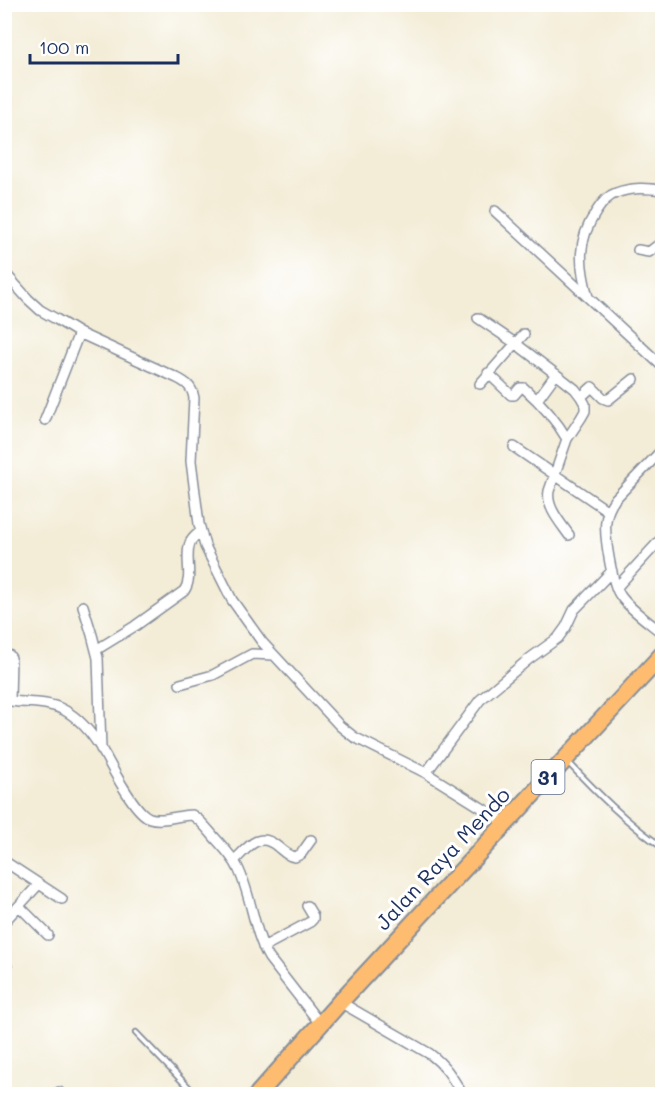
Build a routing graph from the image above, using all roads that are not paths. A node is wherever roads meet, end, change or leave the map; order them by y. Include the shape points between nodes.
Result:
1 (663, 190) edge
2 (495, 211) dead end
3 (663, 242) edge
4 (638, 250) dead end
5 (4, 272) edge
6 (588, 297) junction
7 (478, 318) dead end
8 (79, 333) junction
9 (524, 334) dead end
10 (515, 343) junction
11 (661, 361) edge
12 (488, 373) junction
13 (556, 374) junction
14 (634, 379) dead end
15 (480, 384) dead end
16 (581, 397) junction
17 (537, 400) junction
18 (45, 420) dead end
19 (567, 439) junction
20 (514, 447) dead end
21 (663, 450) edge
22 (555, 475) junction
23 (608, 511) junction
24 (200, 532) junction
25 (569, 535) dead end
26 (663, 538) edge
27 (612, 571) junction
28 (616, 588) junction
29 (82, 606) dead end
30 (663, 633) edge
31 (96, 650) junction
32 (4, 653) edge
33 (274, 655) junction
34 (663, 655) edge
35 (180, 684) dead end
36 (7, 700) edge
37 (101, 749) junction
38 (565, 759) junction
39 (426, 773) junction
40 (506, 823) junction
41 (311, 840) dead end
42 (663, 847) edge
43 (4, 861) edge
44 (234, 861) junction
45 (39, 884) junction
46 (62, 899) dead end
47 (307, 906) dead end
48 (20, 907) junction
49 (4, 922) edge
50 (48, 936) dead end
51 (263, 946) junction
52 (340, 1002) junction
53 (321, 1025) junction
54 (136, 1034) dead end
55 (195, 1095) edge
56 (258, 1095) edge
57 (462, 1095) edge

1 - 6 street via 632,189 615,193 602,204 582,244 581,267
2 - 6 street
3 - 4 street via 649,252
5 - 8 street via 40,310
6 - 11 street
7 - 10 street
8 - 18 street
8 - 24 street via 184,381 193,391 191,461
9 - 10 street
10 - 12 street
10 - 13 street
12 - 15 street
12 - 17 street via 511,395 522,387
13 - 16 street
13 - 17 street
14 - 16 street via 608,400 592,387
16 - 19 street via 585,411
17 - 19 street
19 - 22 street
20 - 22 street
21 - 23 street
22 - 23 street
22 - 25 street via 548,498
23 - 27 street via 605,530
24 - 31 street via 191,540 184,591
24 - 33 street via 232,600
26 - 28 street
27 - 28 street
27 - 39 street via 574,610 558,639 480,700
28 - 30 street via 625,602
29 - 31 street
31 - 37 street
32 - 36 street via 11,658
33 - 35 street via 252,654 213,675
33 - 39 street via 354,737
34 - 38 highway, Jalan Raya Mendo / 31
36 - 37 street via 52,705 66,711
37 - 44 street via 145,816 156,819 189,815
38 - 40 highway, Jalan Raya Mendo / 31
38 - 42 lane via 608,804
39 - 40 street
40 - 52 highway, Jalan Raya Mendo / 31
41 - 44 street via 300,854 289,857 274,844 260,840
43 - 45 street
44 - 51 street
45 - 46 street
45 - 48 street
47 - 51 street via 313,919 310,922
48 - 49 street
48 - 50 street
51 - 53 street
52 - 53 highway, Jalan Raya Mendo / 31
52 - 57 street via 440,1061
53 - 56 highway, Jalan Raya Mendo / 31
54 - 55 lane

